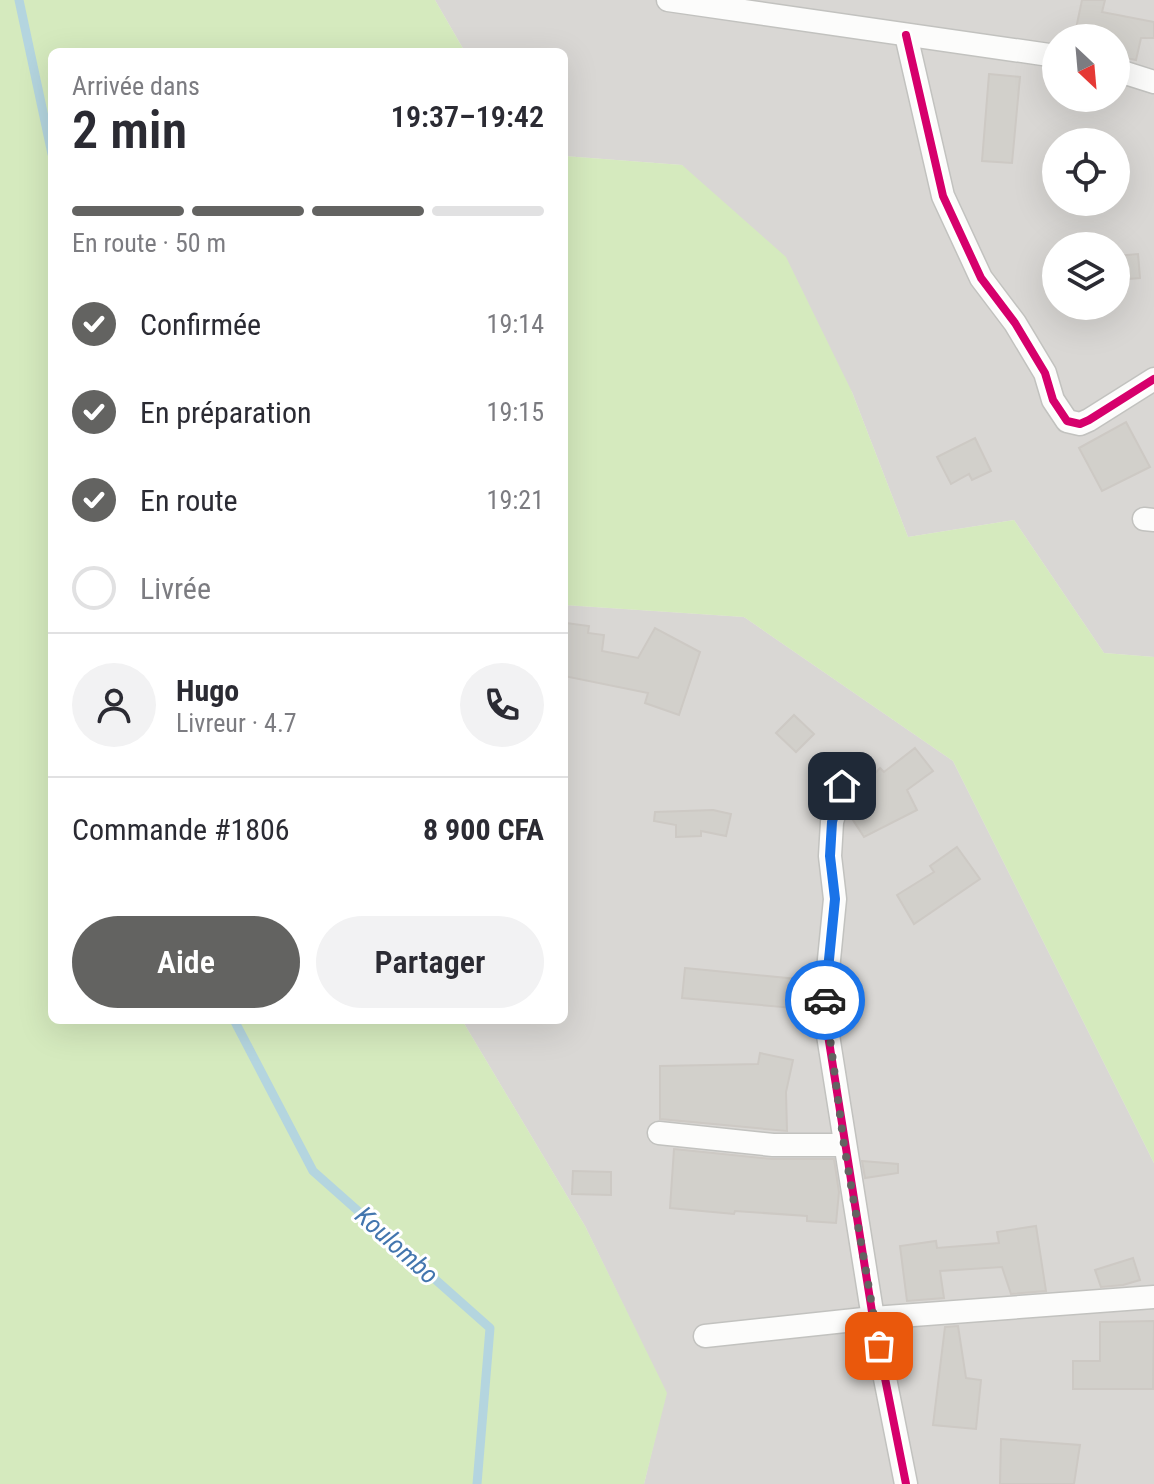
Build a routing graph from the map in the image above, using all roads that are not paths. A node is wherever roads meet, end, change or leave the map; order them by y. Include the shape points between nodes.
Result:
1 (668, 0) edge
2 (906, 35) junction
3 (1042, 54) edge
4 (1130, 74) edge
5 (1154, 82) edge
6 (1154, 379) edge
7 (842, 786) dead end
8 (659, 1133) dead end
9 (844, 1145) junction
10 (1154, 1297) edge
11 (873, 1318) junction
12 (705, 1336) dead end
13 (906, 1484) edge

1 - 2 street
2 - 3 street
2 - 6 street via 943,196 981,278 1015,323 1067,421 1089,420
4 - 5 street
7 - 9 street via 832,822 835,899 824,1010
8 - 9 street via 773,1145
9 - 11 street
10 - 11 street
11 - 12 street
11 - 13 street

